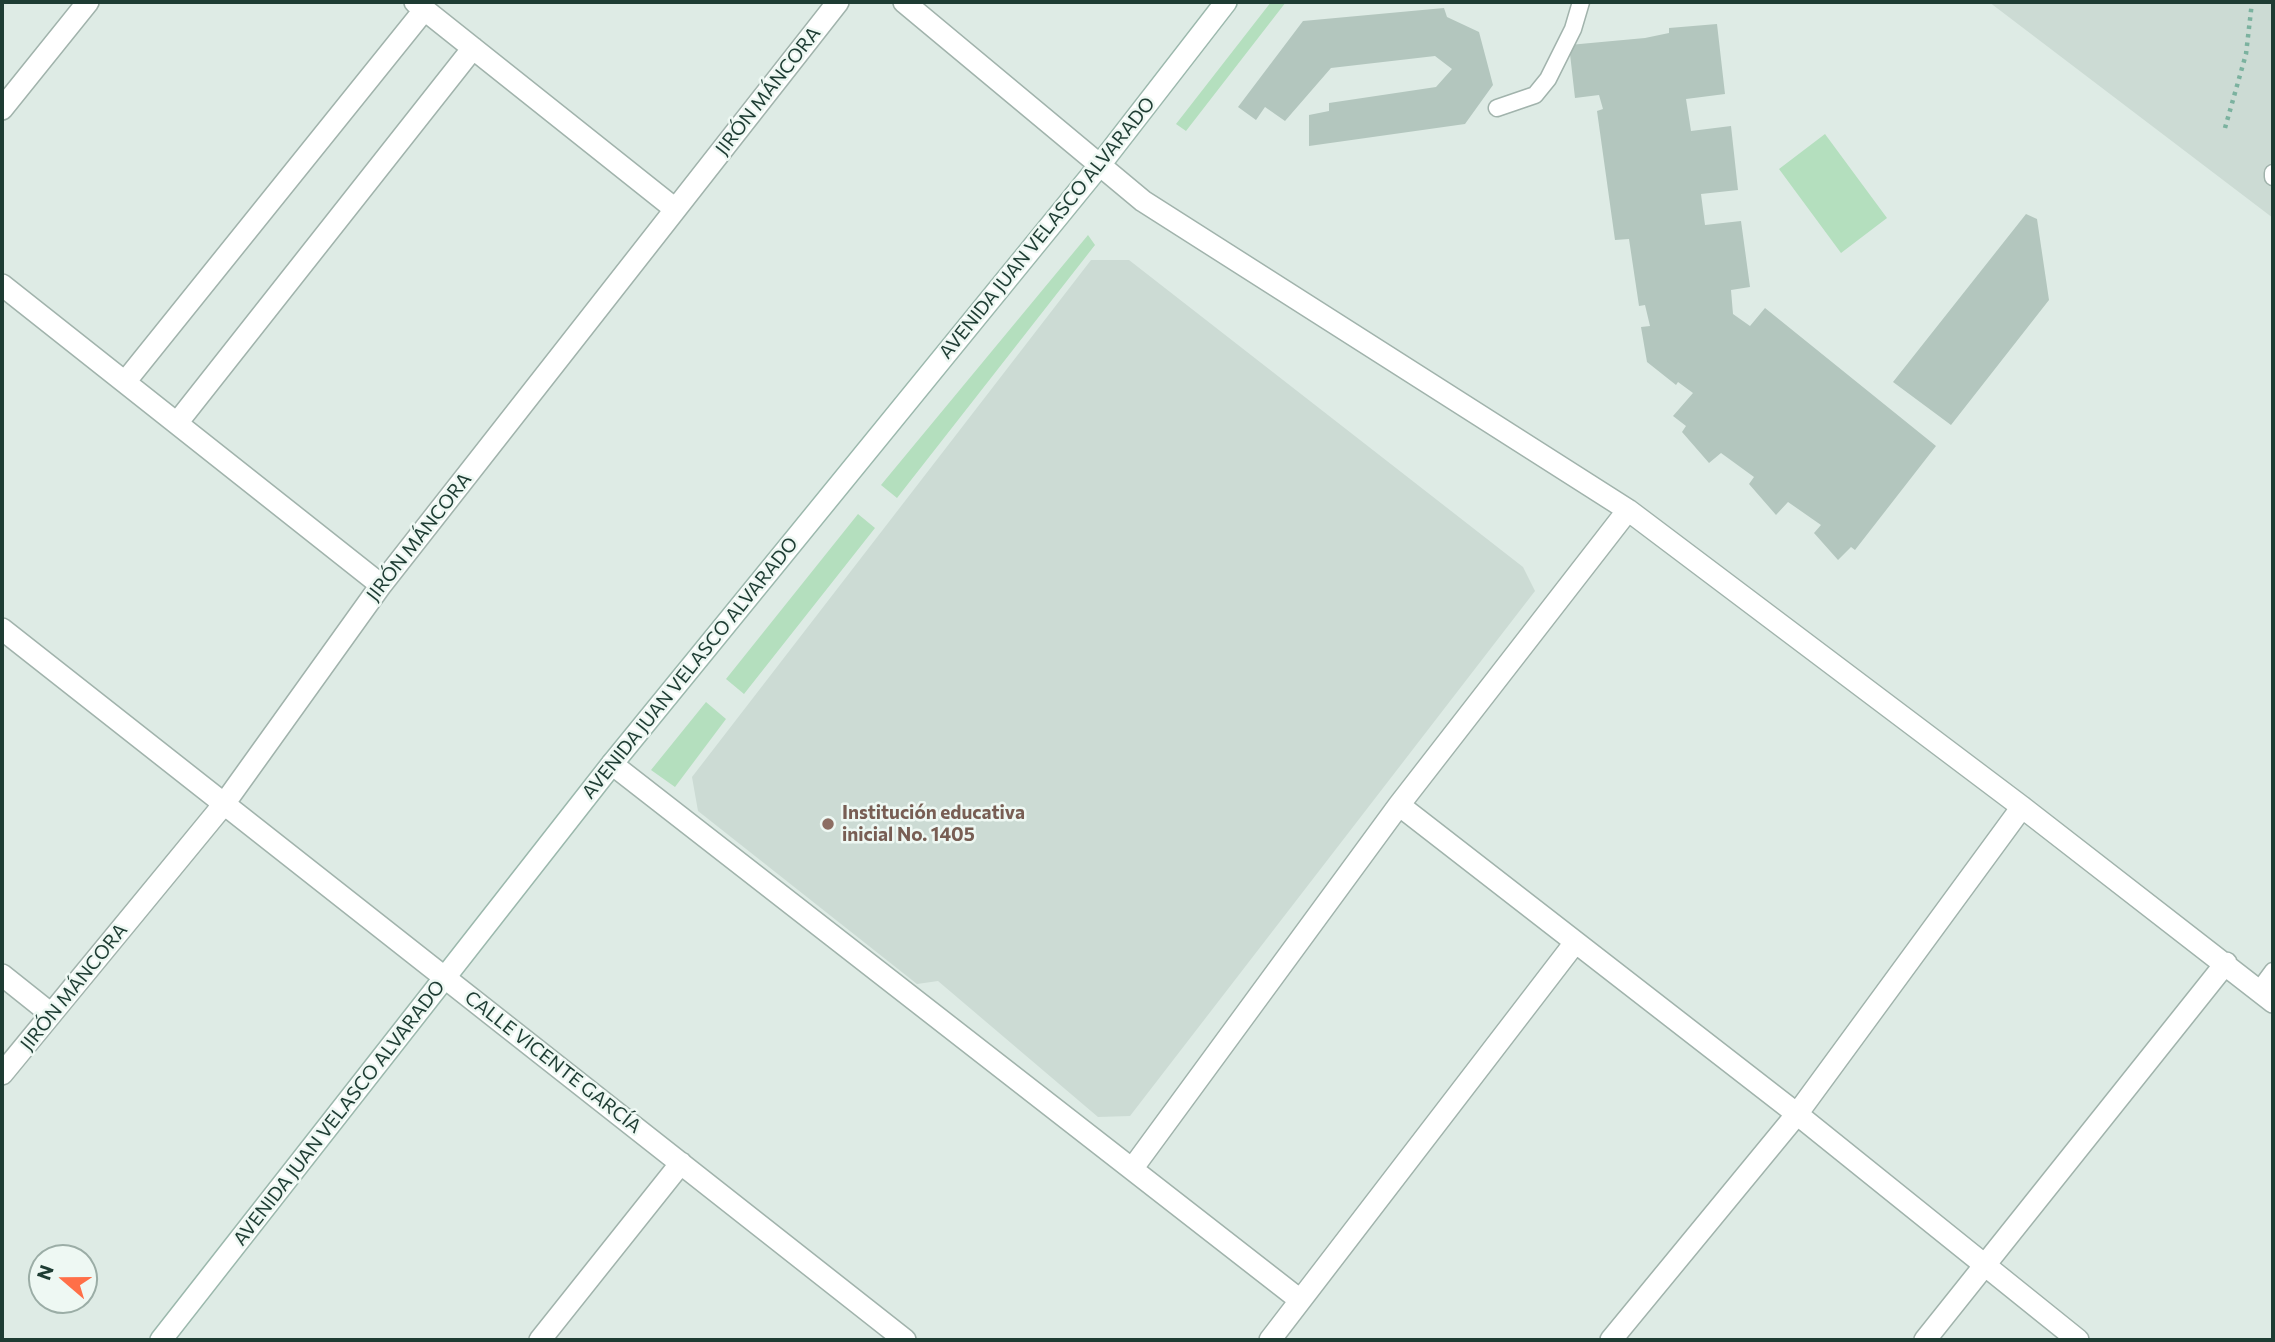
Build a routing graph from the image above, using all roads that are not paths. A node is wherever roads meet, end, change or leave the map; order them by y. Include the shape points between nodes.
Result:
1 (88, 2) edge
2 (838, 2) edge
3 (904, 2) edge
4 (1226, 2) edge
5 (1581, 2) edge
6 (420, 6) edge
7 (472, 48) junction
8 (1497, 108) dead end
9 (2, 109) edge
10 (1099, 166) junction
11 (675, 209) junction
12 (2, 285) edge
13 (125, 382) junction
14 (177, 423) junction
15 (1628, 510) junction
16 (381, 585) junction
17 (2, 629) edge
18 (612, 764) junction
19 (224, 804) junction
20 (1399, 805) junction
21 (2022, 807) junction
22 (1574, 944) junction
23 (2226, 963) junction
24 (2273, 971) edge
25 (2, 975) edge
26 (445, 977) junction
27 (2266, 996) edge
28 (51, 1014) junction
29 (2, 1074) edge
30 (1797, 1114) junction
31 (681, 1163) junction
32 (1132, 1169) junction
33 (1985, 1266) junction
34 (1300, 1300) junction
35 (161, 1340) edge
36 (540, 1340) edge
37 (905, 1340) edge
38 (1270, 1340) edge
39 (1611, 1340) edge
40 (1925, 1340) edge
41 (2078, 1340) edge

1 - 9 street
2 - 11 street, JIRÓN MÁNCORA
3 - 10 street
4 - 10 street, AVENIDA JUAN VELASCO ALVARADO
5 - 8 lane via 1548,79 1535,95
6 - 7 street
6 - 13 street
7 - 11 street
7 - 14 street
10 - 15 street via 1143,201
10 - 18 street, AVENIDA JUAN VELASCO ALVARADO
11 - 16 street, JIRÓN MÁNCORA
12 - 13 street
13 - 14 street
14 - 16 street
15 - 20 street
15 - 21 street
16 - 19 street, JIRÓN MÁNCORA
17 - 19 street, CALLE VICENTE GARCÍA
18 - 26 street, AVENIDA JUAN VELASCO ALVARADO
18 - 32 street
19 - 26 street, CALLE VICENTE GARCÍA
19 - 28 street, JIRÓN MÁNCORA
20 - 22 street
20 - 32 street
21 - 23 street
21 - 30 street
22 - 30 street
22 - 34 street
23 - 27 street
23 - 33 street
24 - 27 lane
25 - 28 street
26 - 31 street, CALLE VICENTE GARCÍA
26 - 35 street, AVENIDA JUAN VELASCO ALVARADO
28 - 29 street, JIRÓN MÁNCORA
30 - 33 street
30 - 39 street
31 - 36 street
31 - 37 street, CALLE VICENTE GARCÍA
32 - 34 street
33 - 40 street
33 - 41 street
34 - 38 street

